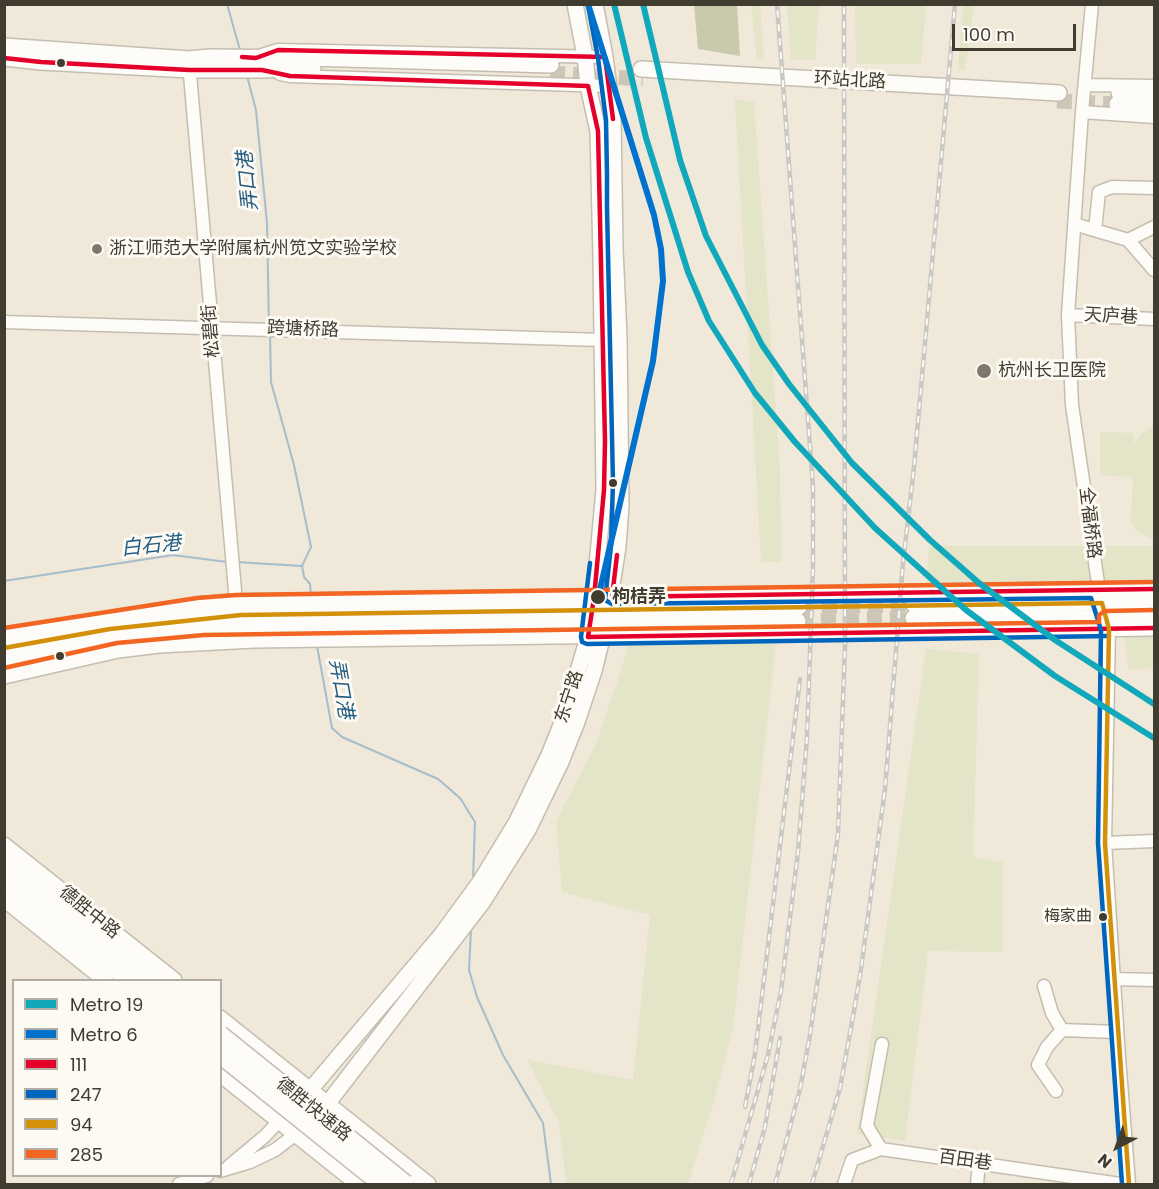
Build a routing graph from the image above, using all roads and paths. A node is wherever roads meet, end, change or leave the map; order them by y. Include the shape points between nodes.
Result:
1 (575, 4) edge
2 (595, 4) edge
3 (1092, 4) edge
4 (4, 46) edge
5 (585, 56) junction
6 (605, 57) junction
7 (4, 58) edge
8 (189, 64) junction
9 (259, 64) junction
10 (550, 69) tunnel mouth
11 (642, 74) tunnel mouth
12 (1084, 85) junction
13 (588, 86) junction
14 (609, 86) junction
15 (1155, 86) edge
16 (1155, 96) edge
17 (1058, 97) tunnel mouth
18 (1155, 106) edge
19 (1082, 112) junction
20 (1155, 117) edge
21 (1155, 188) edge
22 (1074, 224) junction
23 (1155, 226) edge
24 (1095, 230) junction
25 (1128, 240) junction
26 (1155, 270) edge
27 (1068, 315) junction
28 (1155, 319) edge
29 (4, 322) edge
30 (212, 327) junction
31 (602, 340) junction
32 (1155, 589) edge
33 (236, 596) junction
34 (1155, 602) edge
35 (1103, 610) junction
36 (913, 611) tunnel mouth
37 (798, 614) tunnel mouth
38 (599, 616) junction
39 (1155, 618) edge
40 (291, 620) junction
41 (330, 620) junction
42 (1155, 628) edge
43 (255, 634) junction
44 (5, 646) edge
45 (4, 676) edge
46 (1155, 841) edge
47 (1105, 843) junction
48 (4, 845) edge
49 (4, 859) edge
50 (4, 879) edge
51 (4, 899) edge
52 (103, 979) edge
53 (127, 979) edge
54 (152, 979) edge
55 (172, 979) edge
56 (1113, 979) junction
57 (1155, 980) edge
58 (1044, 986) dead end
59 (222, 1020) edge
60 (1062, 1030) junction
61 (1117, 1032) junction
62 (222, 1037) edge
63 (882, 1044) dead end
64 (222, 1056) edge
65 (222, 1076) edge
66 (310, 1090) junction
67 (1056, 1091) dead end
68 (328, 1103) junction
69 (279, 1121) junction
70 (296, 1135) junction
71 (881, 1149) junction
72 (979, 1163) junction
73 (222, 1171) edge
74 (204, 1177) edge
75 (179, 1185) edge
76 (358, 1185) edge
77 (382, 1185) edge
78 (405, 1185) edge
79 (428, 1185) edge
80 (844, 1185) edge
81 (977, 1185) edge
82 (1120, 1185) edge
83 (1129, 1185) edge

1 - 5 main road, 东宁路
2 - 6 main road, 东宁路
3 - 12 street, 全福桥路
4 - 8 main road
5 - 6 street
5 - 9 street via 278,50
5 - 13 main road, 东宁路
6 - 14 main road, 东宁路
7 - 8 main road
8 - 9 main road
8 - 30 street, 松碧街
9 - 10 main road
9 - 13 street via 290,76
11 - 17 main road, 环站北路
12 - 15 street
12 - 19 street, 全福桥路
13 - 14 street
13 - 31 main road, 东宁路 via 598,131
14 - 38 main road, 东宁路 via 621,482 618,547
16 - 18 main road via 1118,99
19 - 20 street
19 - 22 street, 全福桥路
21 - 24 street via 1112,188 1099,192
22 - 24 street
22 - 27 street, 全福桥路
23 - 25 street
24 - 25 street
25 - 26 street
27 - 28 street, 天庐巷
27 - 35 street, 全福桥路 via 1072,405
29 - 30 street, 跨塘桥路
30 - 31 street, 跨塘桥路
30 - 33 street, 松碧街
31 - 38 main road, 东宁路 via 604,490
32 - 35 main road
33 - 40 main road
33 - 44 main road
34 - 35 main road
35 - 36 main road
35 - 38 main road
35 - 38 main road
35 - 39 main road
35 - 42 main road
35 - 47 street, 全福桥路
37 - 38 main road
38 - 41 main road
38 - 41 main road via 439,631
38 - 66 main road, 东宁路 via 549,755 494,861 442,934
38 - 68 main road, 东宁路 via 591,681 561,762 528,830 446,951
40 - 41 main road
40 - 41 main road
40 - 43 main road
40 - 44 main road via 241,615 110,629
43 - 44 main road via 171,633 99,643
43 - 45 main road via 118,650
46 - 47 street
47 - 56 street, 全福桥路
48 - 55 main road, 德胜中路
49 - 54 highway
50 - 53 highway
51 - 52 main road
56 - 57 street
56 - 61 street, 全福桥路
58 - 60 street
59 - 66 main road
60 - 61 street
60 - 67 street via 1038,1065
61 - 83 street, 全福桥路
62 - 78 highway, 德胜快速路, bridge
63 - 71 street via 867,1126
64 - 77 highway, 德胜快速路, bridge
65 - 69 main road
66 - 68 main road
66 - 69 main road, 东宁路
68 - 70 street
68 - 79 main road
69 - 70 main road
69 - 73 street
70 - 73 street via 275,1150
70 - 76 main road
71 - 72 street, 百田巷
71 - 80 street via 852,1160
72 - 81 street
72 - 82 street, 百田巷
74 - 75 street

